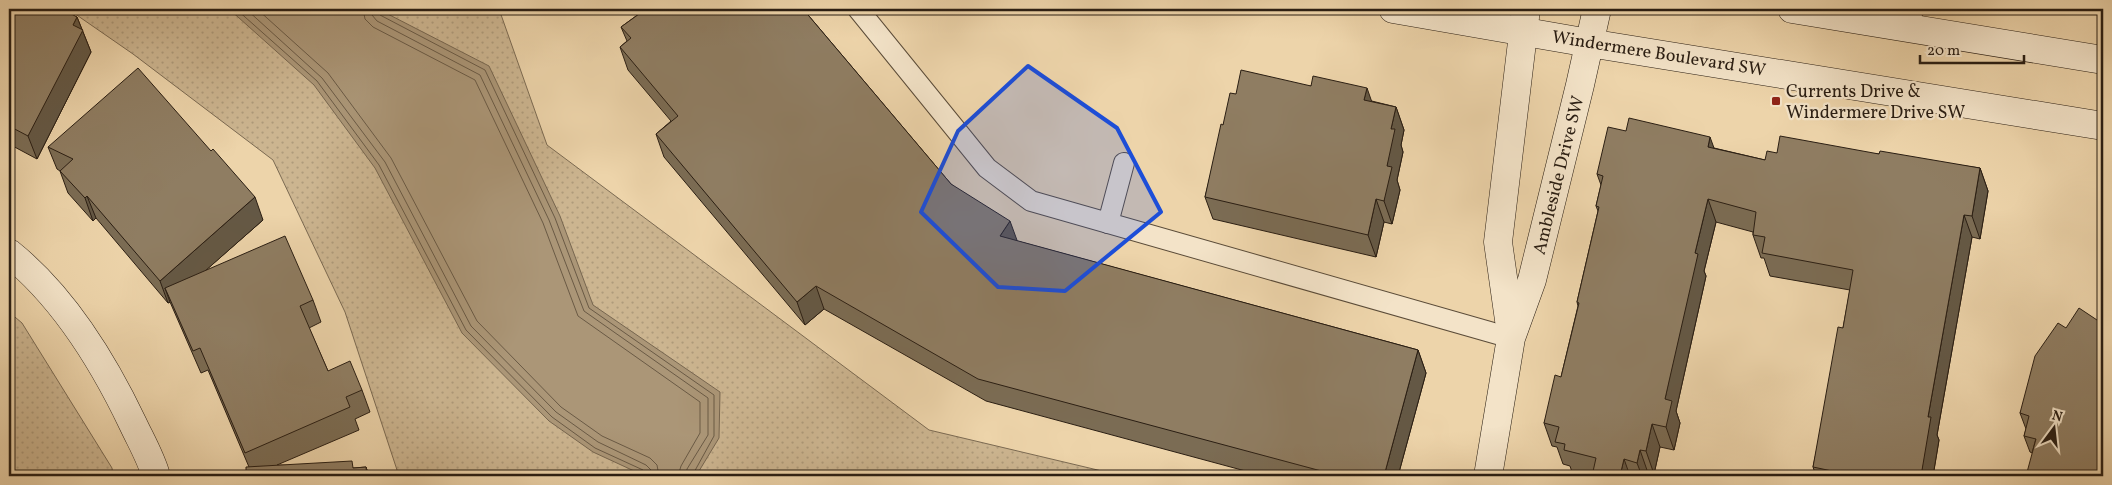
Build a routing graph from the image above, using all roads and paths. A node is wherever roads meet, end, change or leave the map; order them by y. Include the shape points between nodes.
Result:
1 (858, 9) edge
2 (1393, 9) edge
3 (1596, 9) edge
4 (1792, 9) edge
5 (1911, 18) edge
6 (1525, 19) edge
7 (1590, 43) junction
8 (2103, 60) edge
9 (2103, 126) edge
10 (1124, 162) dead end
11 (1108, 223) junction
12 (9, 253) edge
13 (1511, 338) junction
14 (156, 476) edge
15 (1488, 476) edge

1 - 11 lane via 987,168 1030,202
2 - 6 street, Windermere Boulevard SW
3 - 7 street, Ambleside Drive SW
4 - 5 street
5 - 8 street
6 - 7 street, Windermere Boulevard SW
6 - 13 street, Ambleside Drive SW via 1498,242
7 - 9 street, Windermere Boulevard SW
7 - 13 street, Ambleside Drive SW via 1532,280
10 - 11 lane
11 - 13 lane
12 - 14 street via 58,303 89,344 119,394
13 - 15 street, Ambleside Drive SW

